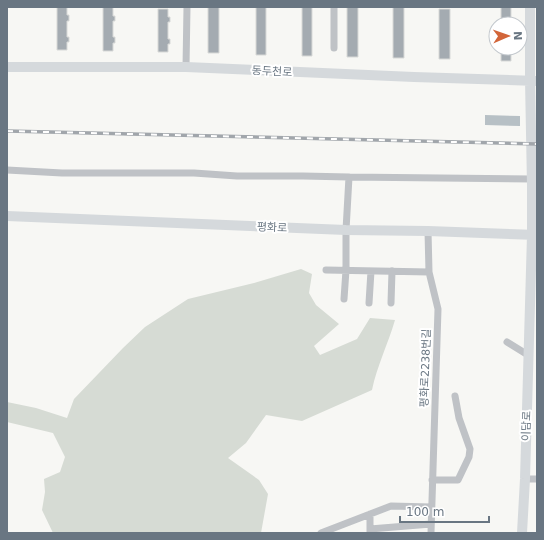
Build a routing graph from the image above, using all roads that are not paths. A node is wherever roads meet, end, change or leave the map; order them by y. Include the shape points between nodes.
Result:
1 (187, 7) edge
2 (334, 7) edge
3 (530, 7) edge
4 (334, 48) dead end
5 (8, 67) edge
6 (186, 67) junction
7 (534, 80) edge
8 (7, 170) edge
9 (349, 177) junction
10 (534, 184) edge
11 (7, 216) edge
12 (346, 230) junction
13 (428, 231) junction
14 (534, 235) edge
15 (326, 270) dead end
16 (346, 270) junction
17 (371, 270) junction
18 (392, 271) junction
19 (429, 272) junction
20 (344, 299) dead end
21 (369, 303) dead end
22 (391, 303) dead end
23 (507, 342) dead end
24 (528, 355) junction
25 (455, 396) dead end
26 (525, 479) junction
27 (537, 479) edge
28 (432, 480) junction
29 (432, 506) junction
30 (370, 514) junction
31 (431, 524) junction
32 (370, 531) edge
33 (321, 533) edge
34 (431, 533) edge
35 (522, 533) edge

1 - 6 street
2 - 4 street
3 - 7 street, 이담로
5 - 6 street, 동두천로
6 - 7 street, 동두천로 via 414,78
7 - 10 street, 이담로
8 - 9 street
9 - 10 street
9 - 12 street
10 - 14 street, 이담로
11 - 12 street, 평화로
12 - 13 street, 평화로
12 - 16 street
13 - 14 street, 평화로
13 - 19 street, 평화로2238번길
14 - 24 street, 이담로
15 - 16 street
16 - 17 street
16 - 20 street
17 - 18 street
17 - 21 street
18 - 19 street
18 - 22 street
19 - 28 street, 평화로2238번길 via 438,309
23 - 24 street
24 - 26 street, 이담로
25 - 28 street via 459,418 470,449 469,457 458,480
26 - 27 street
26 - 35 street, 이담로
28 - 29 street, 평화로2238번길
29 - 30 street via 391,506
29 - 31 street, 평화로2238번길
30 - 32 street
30 - 33 street
31 - 32 street
31 - 34 street, 평화로2238번길

